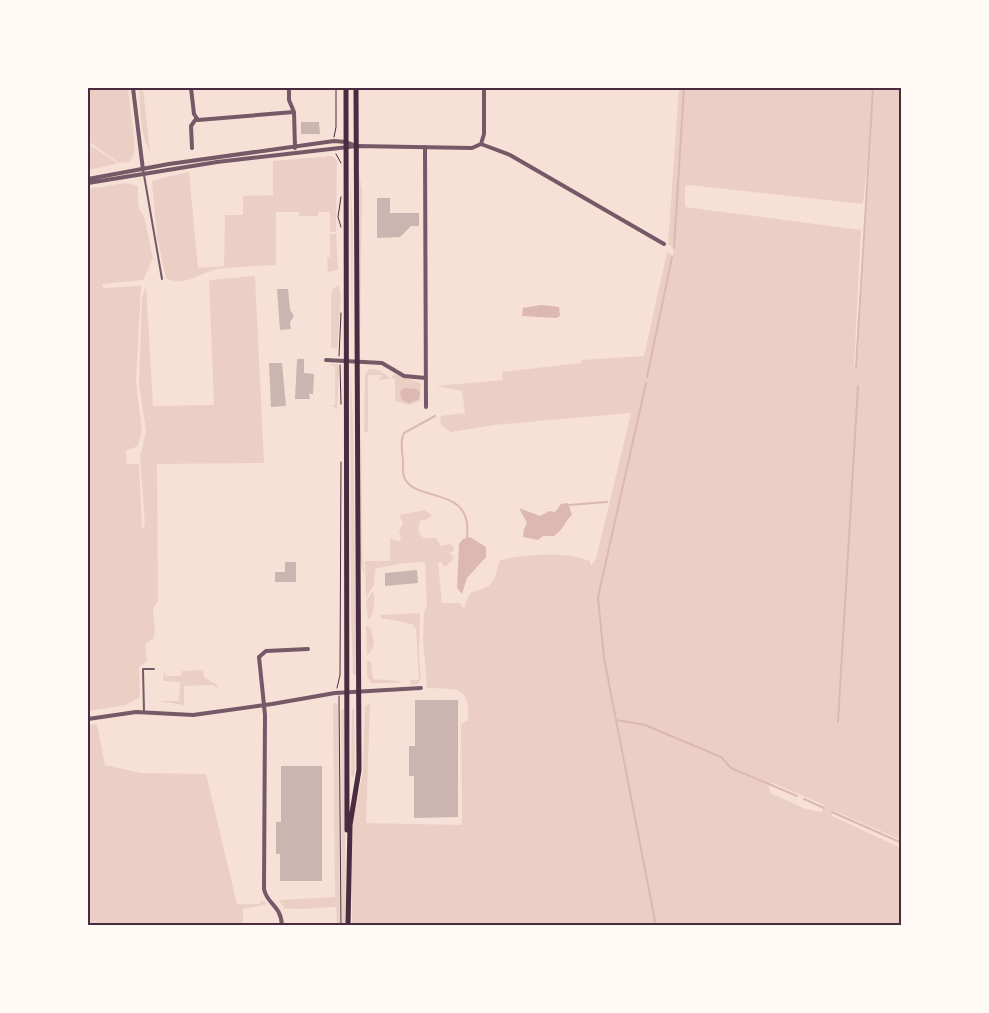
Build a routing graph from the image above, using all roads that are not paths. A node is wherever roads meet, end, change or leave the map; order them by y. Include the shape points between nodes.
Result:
1 (133, 88) edge
2 (191, 88) edge
3 (289, 88) edge
4 (346, 88) edge
5 (356, 88) edge
6 (484, 88) edge
7 (294, 112) junction
8 (196, 119) junction
9 (481, 144) junction
10 (346, 145) junction
11 (356, 146) junction
12 (425, 147) junction
13 (192, 148) dead end
14 (295, 148) junction
15 (143, 168) junction
16 (144, 174) junction
17 (88, 179) edge
18 (88, 183) edge
19 (664, 244) dead end
20 (162, 279) dead end
21 (326, 360) dead end
22 (346, 360) junction
23 (356, 361) junction
24 (426, 378) junction
25 (426, 408) dead end
26 (308, 649) dead end
27 (154, 669) dead end
28 (421, 688) dead end
29 (348, 692) junction
30 (359, 692) junction
31 (263, 706) junction
32 (144, 712) junction
33 (88, 719) edge
34 (348, 870) junction
35 (282, 926) edge
36 (348, 926) edge

1 - 15 street
2 - 8 street
3 - 7 street
4 - 10 main road
5 - 11 main road
6 - 9 street
7 - 8 street
7 - 14 street
8 - 13 street via 191,126
9 - 12 street via 472,148
9 - 19 street via 510,155
10 - 11 street
10 - 14 street via 334,142
10 - 16 street
10 - 22 main road
11 - 12 street
11 - 23 main road
12 - 24 street
14 - 15 street
15 - 16 street
15 - 17 street
16 - 18 street
16 - 20 lane
21 - 22 street
22 - 23 street
22 - 29 main road
23 - 24 street via 382,363 404,376
23 - 30 main road
24 - 25 street
26 - 31 street via 260,653
27 - 32 lane via 143,669
28 - 30 street
29 - 30 street
29 - 31 street
29 - 34 main road
30 - 34 main road via 359,770 350,825
31 - 32 street via 193,715
31 - 35 street via 264,889 266,896 280,910
32 - 33 street
34 - 36 main road

